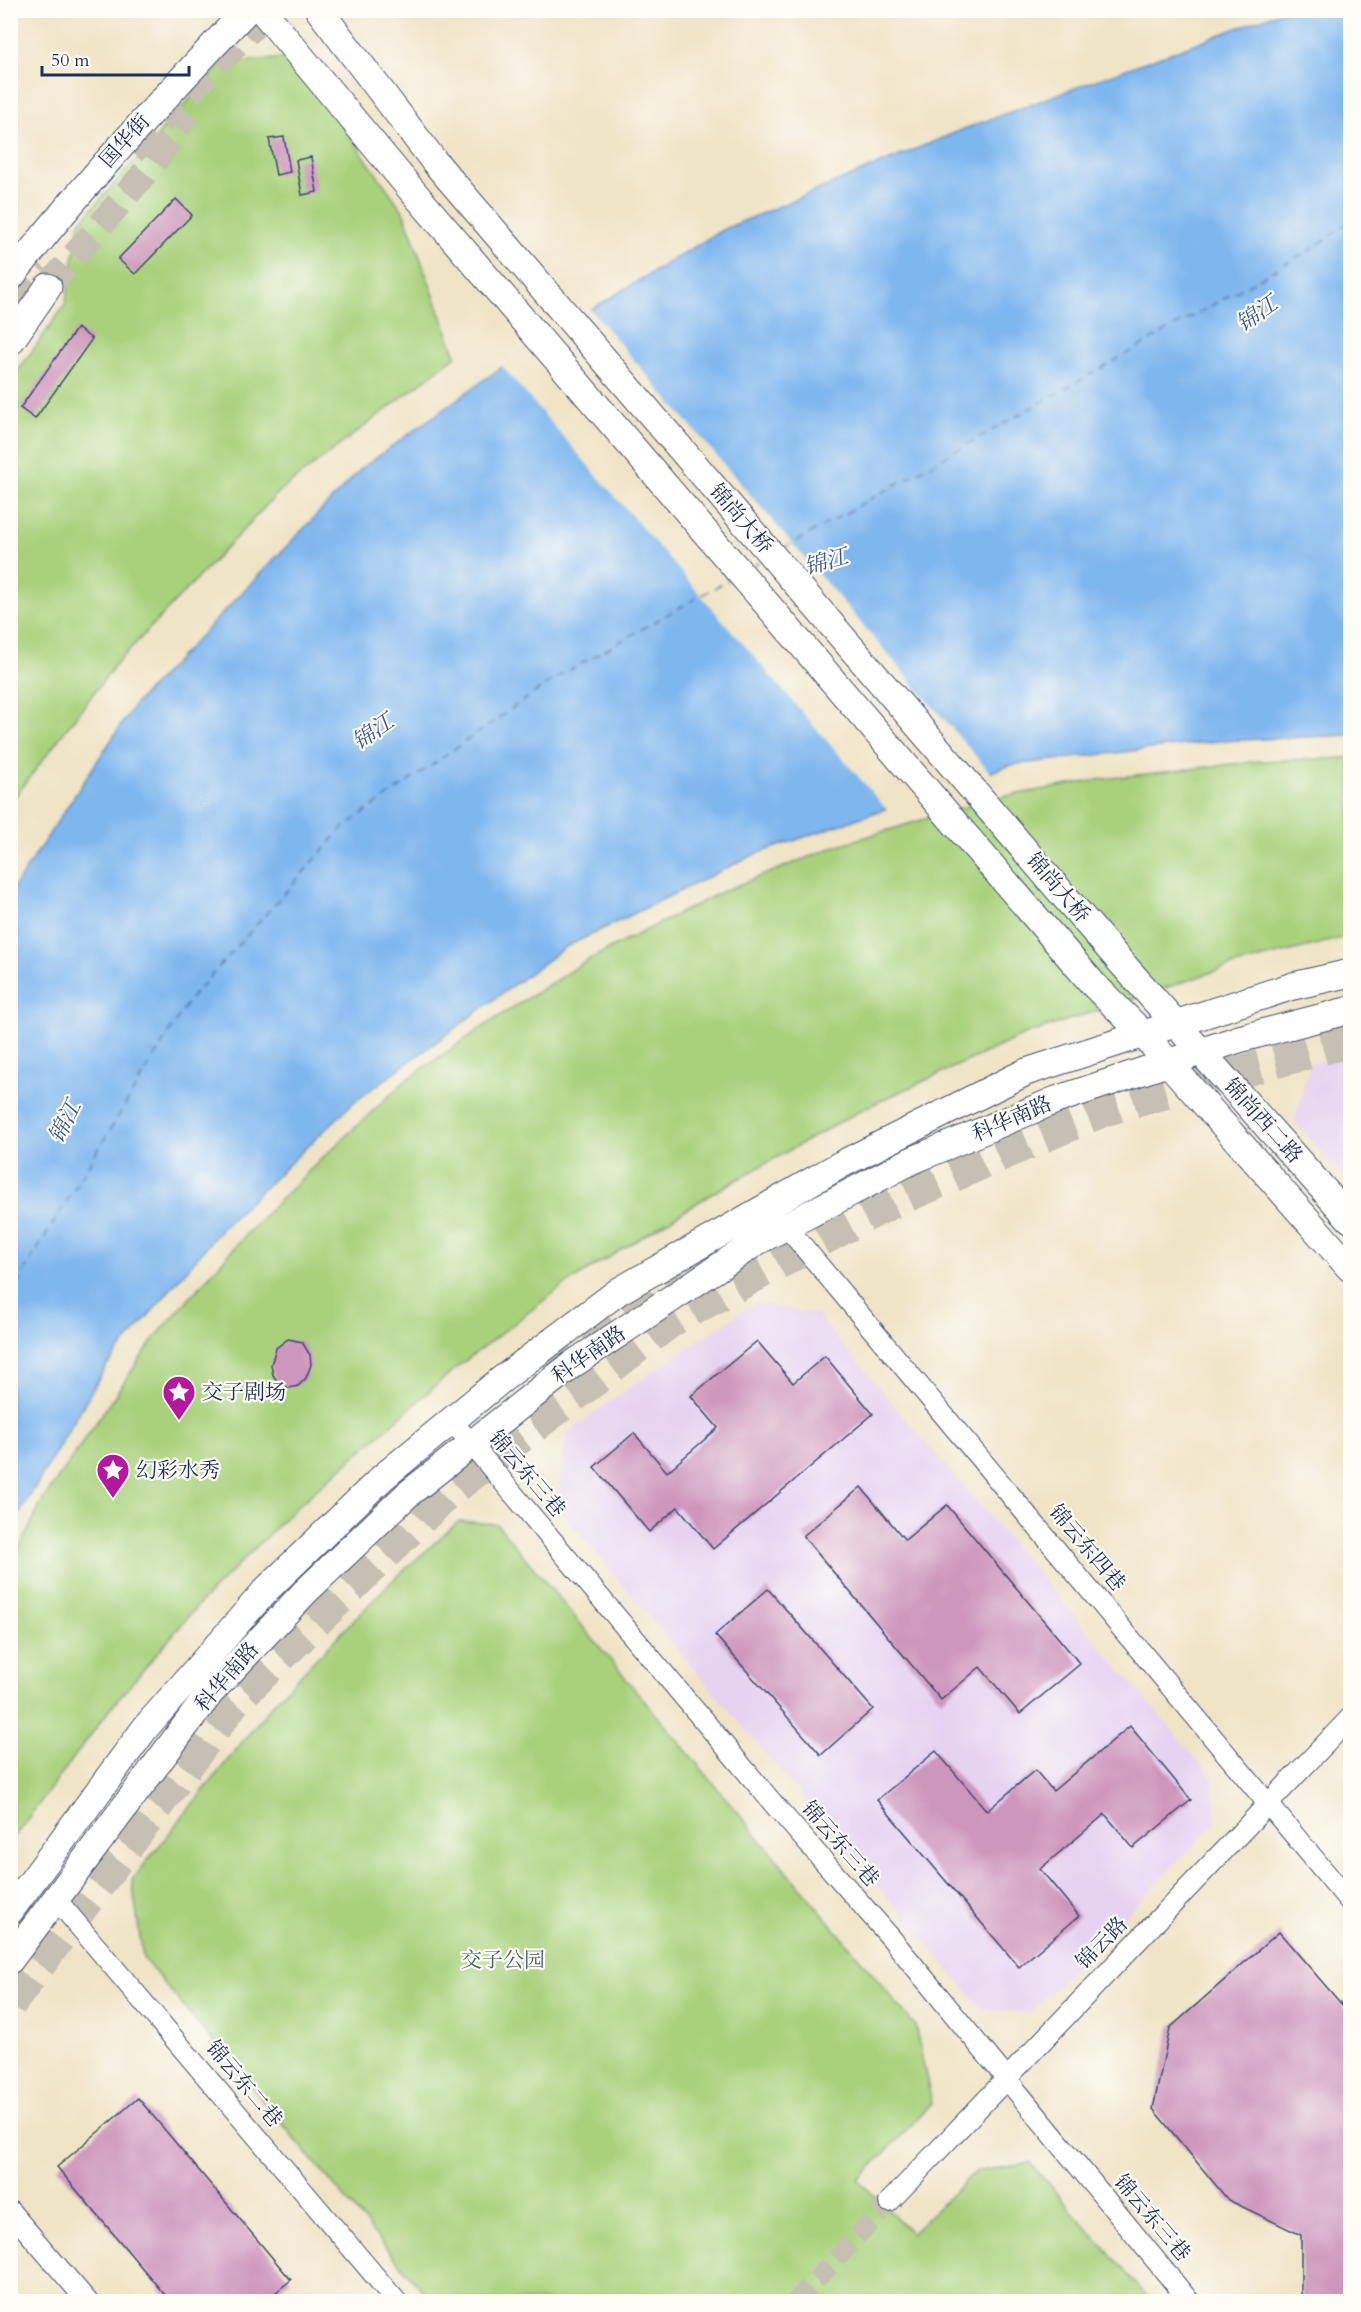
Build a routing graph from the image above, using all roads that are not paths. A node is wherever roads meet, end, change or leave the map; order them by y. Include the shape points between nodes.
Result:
1 (247, 10) edge
2 (262, 10) edge
3 (319, 10) edge
4 (10, 278) tunnel mouth
5 (48, 287) tunnel mouth
6 (10, 342) edge
7 (1350, 973) edge
8 (1350, 1010) edge
9 (1177, 1022) junction
10 (1143, 1034) junction
11 (1203, 1053) junction
12 (1167, 1065) junction
13 (1350, 1219) edge
14 (786, 1226) junction
15 (1350, 1268) edge
16 (452, 1421) junction
17 (471, 1444) junction
18 (1350, 1718) edge
19 (1268, 1803) junction
20 (55, 1898) junction
21 (1350, 1902) edge
22 (10, 1911) edge
23 (10, 1959) edge
24 (1005, 2080) junction
25 (889, 2202) tunnel mouth
26 (10, 2211) edge
27 (88, 2301) edge
28 (397, 2301) edge
29 (1190, 2301) edge

1 - 4 street, 国华街 via 135,129
2 - 10 street, 锦尚大桥 via 409,188 1094,984
3 - 9 street, 锦尚大桥 via 434,161 1119,960
5 - 6 street
7 - 9 street, 科华南路 via 1293,986
8 - 11 street, 科华南路 via 1239,1039
9 - 10 street, 科华南路
9 - 11 street, 锦尚西二路
10 - 12 street, 锦尚大桥
10 - 16 street, 科华南路 via 1026,1072 842,1164 741,1220 619,1292
11 - 12 street, 科华南路
11 - 13 street, 锦尚西二路
12 - 14 street, 科华南路 via 1056,1100 911,1161
12 - 15 street, 锦尚大桥
14 - 17 street, 科华南路 via 573,1364
14 - 19 street, 锦云东四巷
16 - 17 street, 锦云东三巷
16 - 22 street, 科华南路 via 383,1477 267,1589 146,1726
17 - 20 street, 科华南路 via 408,1494 304,1592 210,1693
17 - 24 street, 锦云东三巷 via 891,1938
18 - 19 street, 锦云路
19 - 21 street, 锦云东四巷
19 - 24 street, 锦云路
20 - 23 street, 科华南路
20 - 28 street, 锦云东二巷
24 - 25 street, 锦云路
24 - 29 street, 锦云东三巷
26 - 27 street

